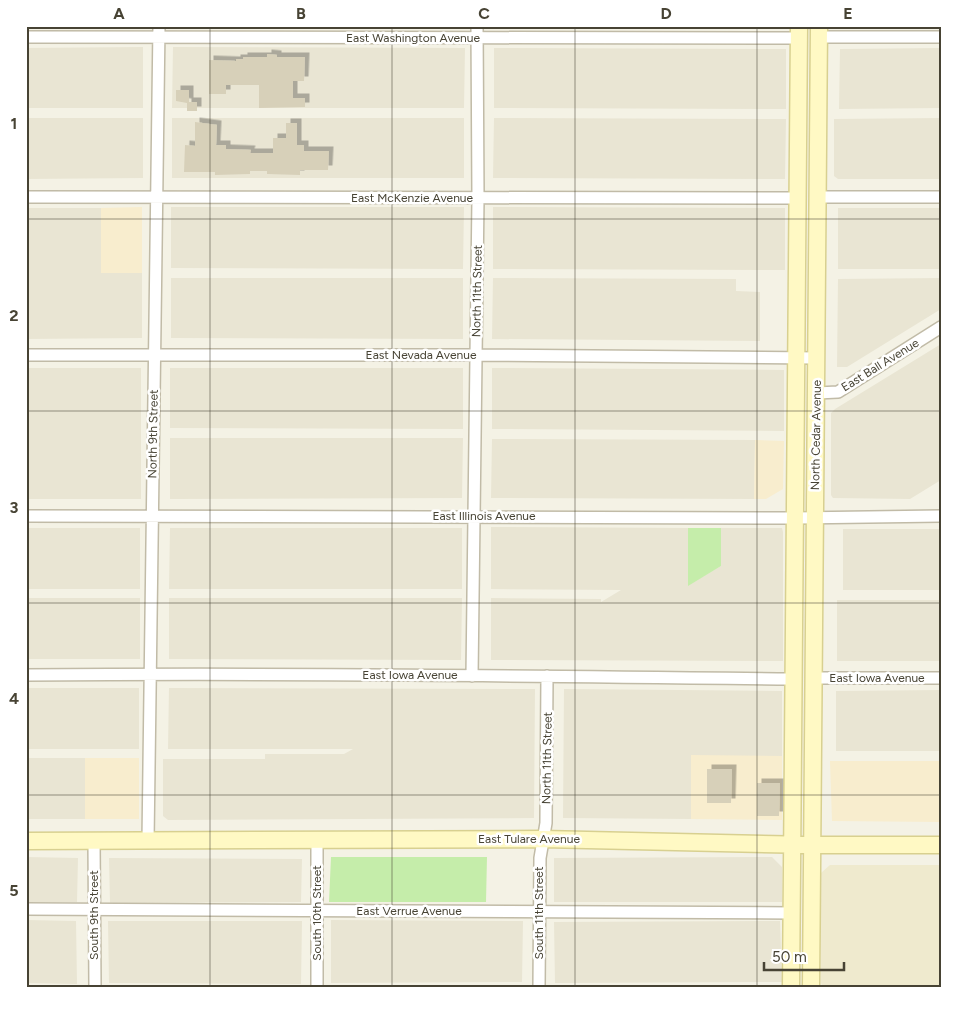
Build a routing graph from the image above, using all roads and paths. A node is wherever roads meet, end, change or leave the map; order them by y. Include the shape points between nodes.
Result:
1 (159, 32) edge
2 (477, 32) edge
3 (799, 32) edge
4 (819, 32) edge
5 (26, 37) edge
6 (941, 37) edge
7 (798, 119) junction
8 (26, 197) edge
9 (817, 197) junction
10 (156, 198) junction
11 (478, 198) junction
12 (798, 198) junction
13 (941, 198) edge
14 (817, 278) junction
15 (941, 327) edge
16 (154, 354) junction
17 (476, 354) junction
18 (26, 355) edge
19 (797, 358) junction
20 (816, 358) junction
21 (817, 393) junction
22 (152, 515) junction
23 (26, 516) edge
24 (474, 516) junction
25 (941, 516) edge
26 (796, 518) junction
27 (815, 518) junction
28 (796, 564) junction
29 (150, 674) junction
30 (26, 675) edge
31 (472, 676) junction
32 (547, 676) junction
33 (814, 678) junction
34 (941, 678) edge
35 (794, 679) junction
36 (317, 839) junction
37 (543, 839) junction
38 (26, 841) edge
39 (148, 841) junction
40 (94, 842) junction
41 (792, 844) junction
42 (812, 845) junction
43 (941, 845) edge
44 (26, 909) edge
45 (94, 910) junction
46 (316, 910) junction
47 (540, 911) junction
48 (792, 913) junction
49 (95, 988) edge
50 (318, 988) edge
51 (539, 988) edge
52 (791, 988) edge
53 (811, 988) edge

1 - 2 street, East Washington Avenue
1 - 5 street, East Washington Avenue
1 - 10 street, North 9th Street
2 - 3 street, East Washington Avenue
2 - 11 street, North 11th Street
3 - 7 main road, North Cedar Avenue
4 - 6 street
4 - 9 main road, North Cedar Avenue
7 - 9 main road via 806,138 807,185
7 - 12 main road, North Cedar Avenue
8 - 10 street, East McKenzie Avenue
9 - 13 street
9 - 14 main road, North Cedar Avenue
10 - 11 street, East McKenzie Avenue
10 - 16 street, North 9th Street
11 - 12 street, East McKenzie Avenue
11 - 17 street, North 11th Street
12 - 14 main road via 808,212 809,266
12 - 19 main road, North Cedar Avenue
14 - 20 main road, North Cedar Avenue
15 - 21 street, East Ball Avenue via 838,392
16 - 17 street, East Nevada Avenue
16 - 18 street, East Nevada Avenue
16 - 22 street, North 9th Street
17 - 19 street, East Nevada Avenue
17 - 24 street, North 11th Street
19 - 20 street, East Nevada Avenue
19 - 26 main road, North Cedar Avenue
20 - 21 main road, North Cedar Avenue
21 - 27 main road, North Cedar Avenue
22 - 23 street, East Illinois Avenue
22 - 24 street, East Illinois Avenue
22 - 29 street, North 9th Street
24 - 26 street, East Illinois Avenue
24 - 31 street, North 11th Street
25 - 27 street, East Illinois Avenue
26 - 27 street, East Illinois Avenue
26 - 28 main road, North Cedar Avenue
27 - 33 main road, North Cedar Avenue
28 - 33 main road via 804,616 806,668
28 - 35 main road, North Cedar Avenue
29 - 30 street, East Iowa Avenue
29 - 31 street, East Iowa Avenue
29 - 39 street, North 9th Street
31 - 32 street, East Iowa Avenue
32 - 35 street, East Iowa Avenue
32 - 37 street, North 11th Street via 546,823
33 - 34 street, East Iowa Avenue
33 - 42 main road, North Cedar Avenue
35 - 41 main road, North Cedar Avenue
36 - 37 main road, East Tulare Avenue
36 - 39 main road, East Tulare Avenue
36 - 46 street, South 10th Street
37 - 41 main road, East Tulare Avenue
37 - 47 street, South 11th Street
38 - 40 main road, East Tulare Avenue
39 - 40 main road, East Tulare Avenue
40 - 45 street, South 9th Street
41 - 42 main road, East Tulare Avenue
41 - 48 main road, North Cedar Avenue
42 - 43 main road, East Tulare Avenue
42 - 53 main road, North Cedar Avenue
44 - 45 street, East Verrue Avenue
45 - 46 street, East Verrue Avenue
45 - 49 street, South 9th Street
46 - 47 street, East Verrue Avenue
46 - 50 street, South 10th Street
47 - 48 street, East Verrue Avenue
47 - 51 street, South 11th Street
48 - 52 main road, North Cedar Avenue

